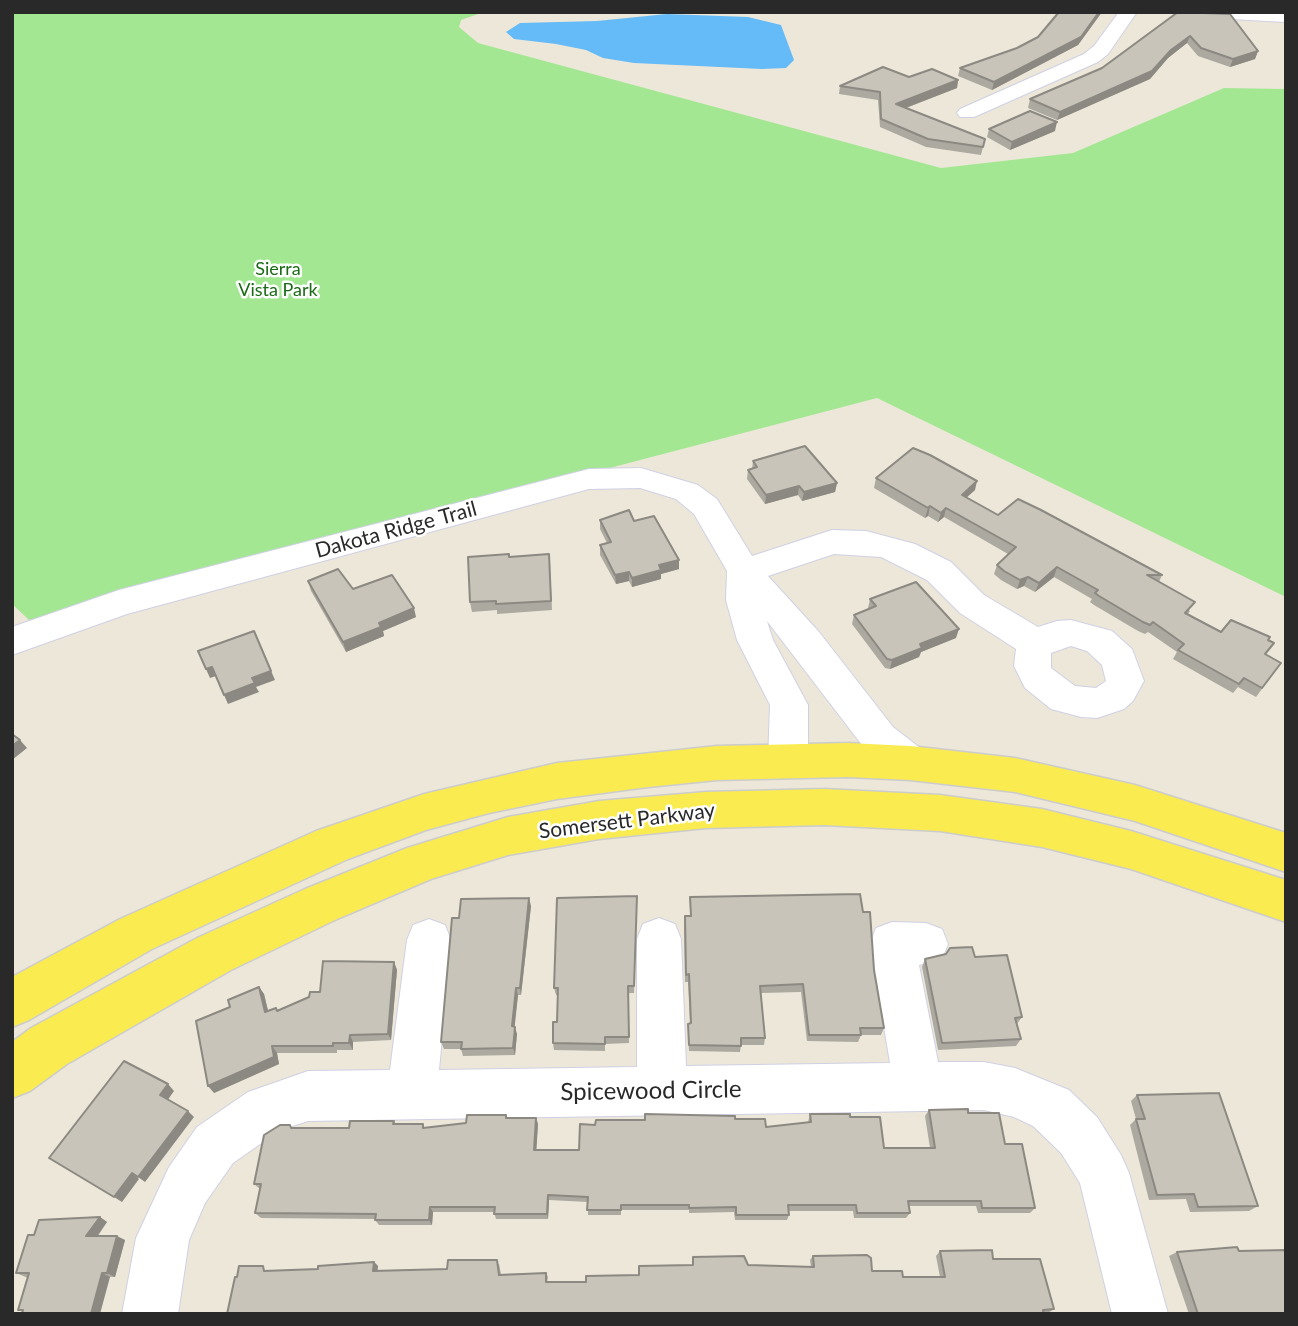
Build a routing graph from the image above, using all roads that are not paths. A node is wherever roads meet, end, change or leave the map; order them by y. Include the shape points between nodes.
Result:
1 (1128, 12) edge
2 (1194, 12) edge
3 (1255, 17) junction
4 (1286, 17) edge
5 (1270, 37) dead end
6 (967, 113) dead end
7 (744, 572) junction
8 (12, 642) edge
9 (1037, 645) dead end
10 (788, 761) junction
11 (910, 763) junction
12 (1286, 853) edge
13 (1286, 901) edge
14 (660, 939) dead end
15 (429, 940) dead end
16 (926, 944) dead end
17 (12, 1003) edge
18 (12, 1073) edge
19 (919, 1087) junction
20 (662, 1091) junction
21 (412, 1094) junction
22 (150, 1314) edge
23 (1140, 1314) edge

1 - 6 street via 1091,58
2 - 3 street
3 - 4 street
3 - 5 street
7 - 8 street, Dakota Ridge Trail via 706,507 687,492 641,478 589,479 119,603
7 - 9 street via 832,542 883,546 939,572 972,604
7 - 10 street, Dakota Ridge Trail via 743,600 755,640 789,705
7 - 11 street, Dakota Ridge Trail via 806,642 879,738
10 - 11 main road
10 - 17 main road via 718,763 557,781 424,812 332,845 136,934
11 - 12 main road via 1015,775 1135,803
13 - 18 main road, Somersett Parkway via 1131,850 1042,828 940,813 824,807 706,810 599,820 509,836 423,862 321,904 214,954 49,1046
14 - 20 street
15 - 21 street
16 - 19 street via 892,943
19 - 20 street, Spicewood Circle
19 - 23 street, Spicewood Circle via 984,1086 1015,1093 1051,1108 1079,1135 1103,1173
20 - 21 street, Spicewood Circle
21 - 22 street, Spicewood Circle via 309,1096 266,1111 215,1145 187,1185 163,1238

